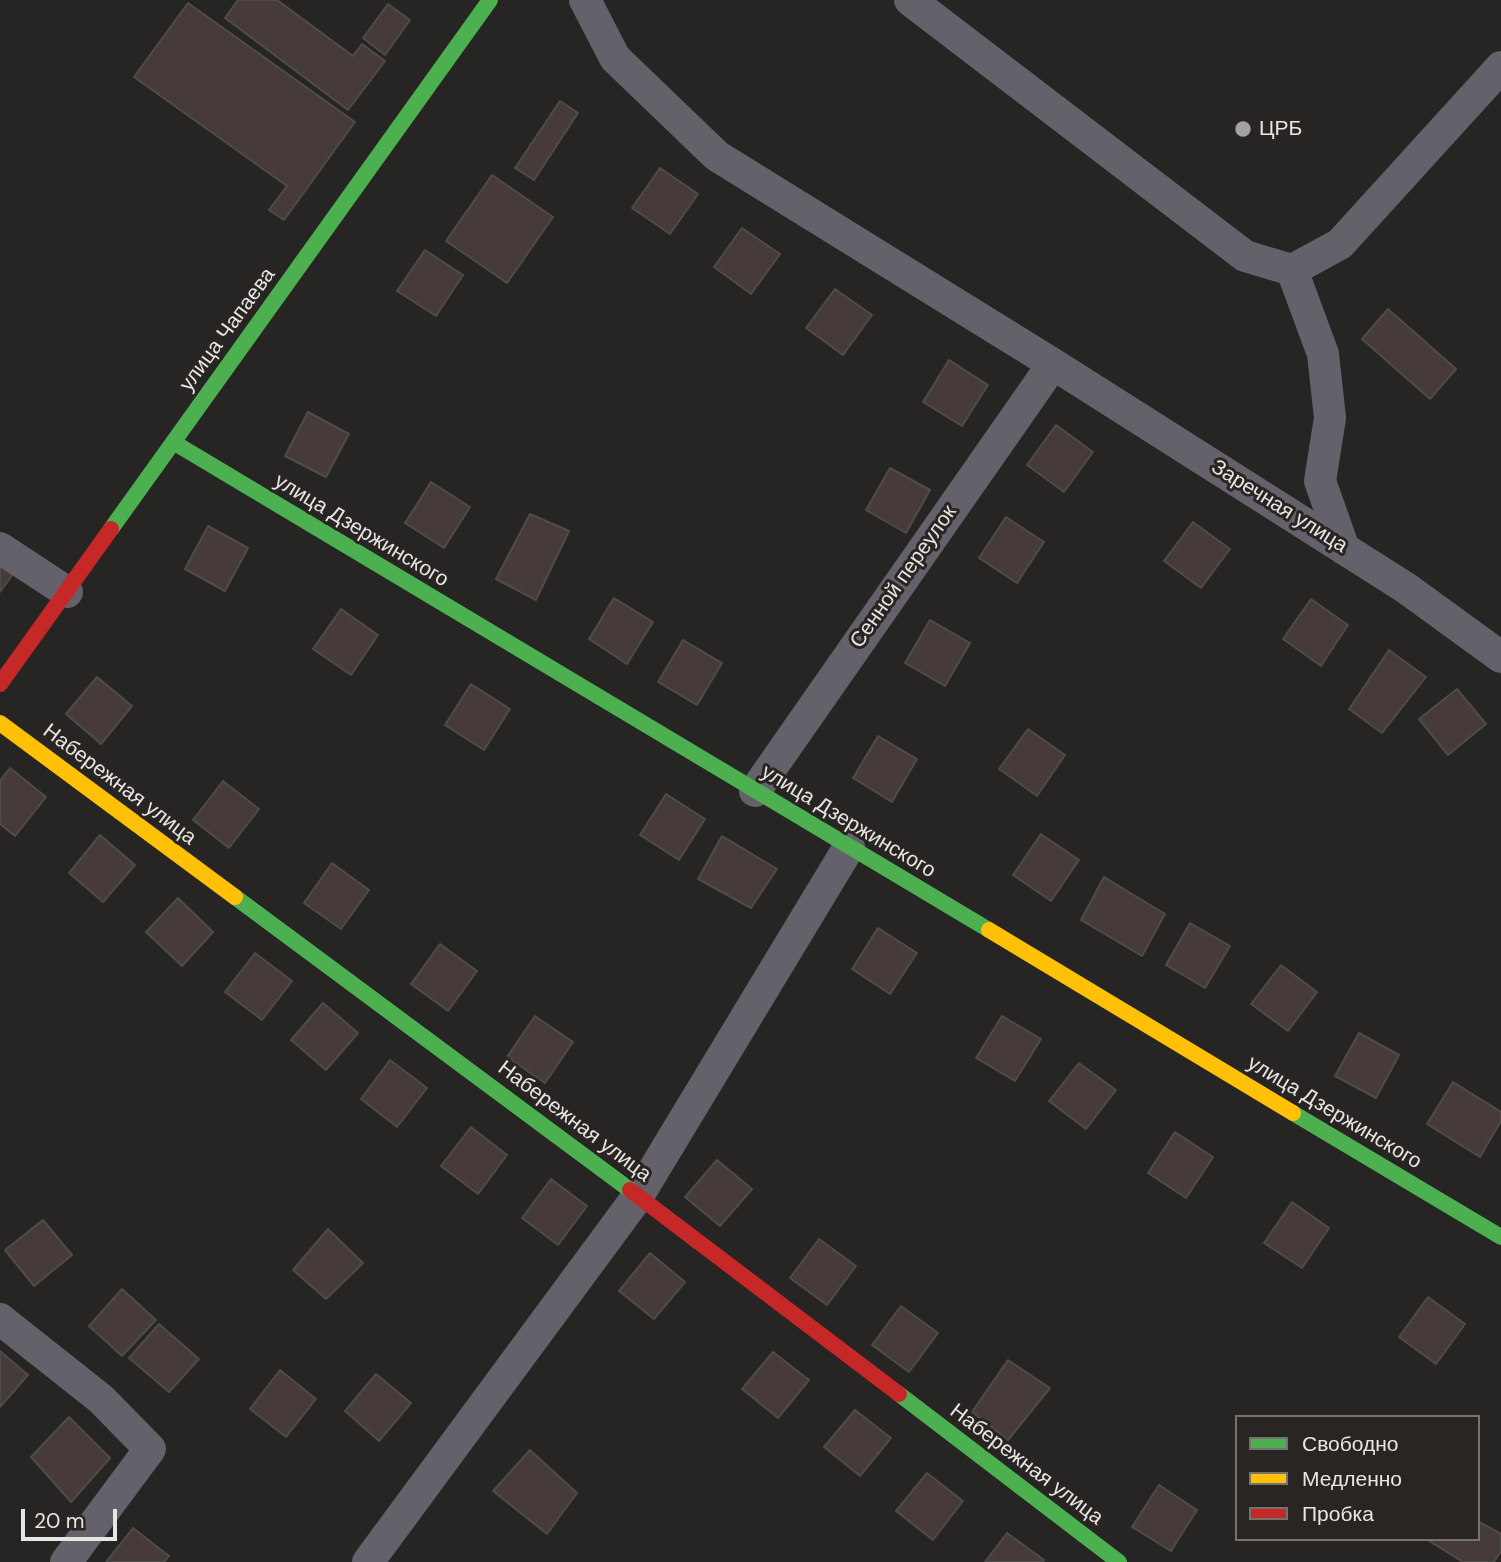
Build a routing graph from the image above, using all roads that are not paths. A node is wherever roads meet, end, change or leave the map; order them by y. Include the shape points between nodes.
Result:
1 (490, 0) edge
2 (585, 0) edge
3 (910, 0) edge
4 (1501, 67) edge
5 (1292, 270) junction
6 (1053, 364) junction
7 (173, 442) junction
8 (0, 548) edge
9 (1344, 549) junction
10 (66, 592) junction
11 (1501, 657) edge
12 (0, 684) edge
13 (0, 723) edge
14 (755, 791) junction
15 (849, 847) junction
16 (638, 1196) junction
17 (1501, 1237) edge
18 (0, 1319) edge
19 (66, 1562) edge
20 (368, 1562) edge
21 (1119, 1562) edge

1 - 7 street, улица Чапаева
2 - 6 street, Заречная улица via 615,58 717,156
3 - 5 street via 1245,256
4 - 5 street via 1340,244
5 - 9 street via 1323,354 1330,418 1320,481
6 - 9 street, Заречная улица
6 - 14 street, Сенной переулок
7 - 10 street, улица Чапаева
7 - 14 street, улица Дзержинского
8 - 10 street
9 - 11 street, Заречная улица
10 - 12 street, улица Чапаева
13 - 16 street, Набережная улица
14 - 15 street, улица Дзержинского
15 - 16 street
15 - 17 street, улица Дзержинского
16 - 20 street
16 - 21 street, Набережная улица
18 - 19 street via 101,1399 150,1449

